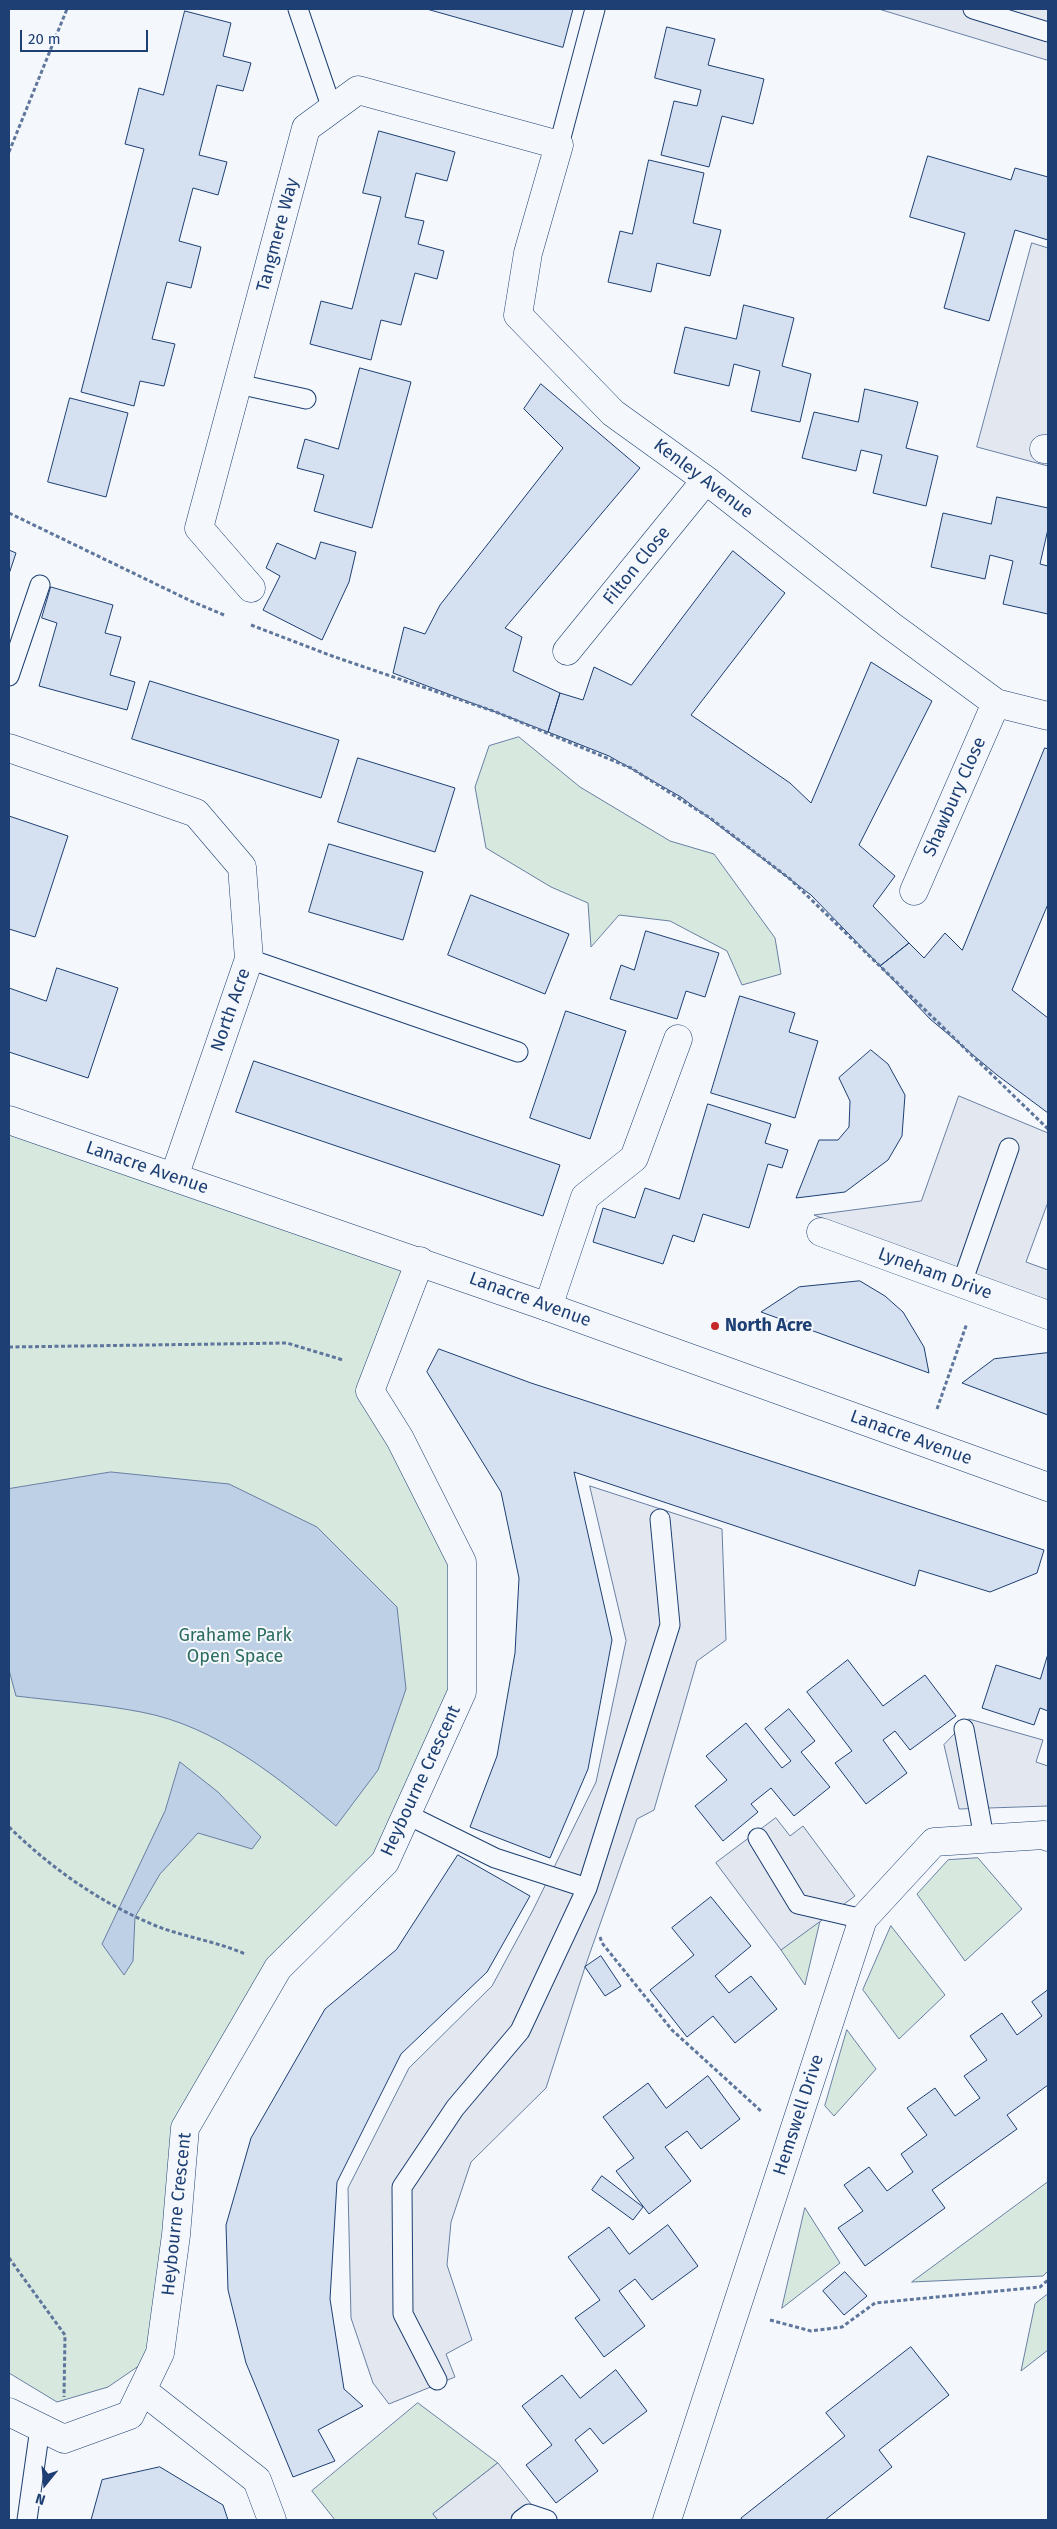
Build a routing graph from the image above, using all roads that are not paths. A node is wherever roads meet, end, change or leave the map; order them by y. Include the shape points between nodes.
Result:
1 (298, 9) edge
2 (595, 9) edge
3 (973, 9) edge
4 (1048, 32) edge
5 (332, 109) junction
6 (559, 145) junction
7 (238, 384) junction
8 (306, 400) dead end
9 (706, 480) junction
10 (40, 584) dead end
11 (251, 588) dead end
12 (567, 651) dead end
13 (9, 676) edge
14 (996, 704) junction
15 (1048, 716) edge
16 (9, 748) edge
17 (914, 891) dead end
18 (249, 959) junction
19 (678, 1039) dead end
20 (518, 1052) dead end
21 (9, 1120) edge
22 (1009, 1148) dead end
23 (174, 1177) junction
24 (821, 1232) dead end
25 (420, 1262) junction
26 (970, 1287) junction
27 (548, 1307) junction
28 (1048, 1315) edge
29 (1048, 1487) edge
30 (660, 1519) dead end
31 (964, 1729) dead end
32 (406, 1814) junction
33 (1048, 1837) edge
34 (758, 1838) dead end
35 (984, 1838) junction
36 (588, 1888) junction
37 (863, 1919) junction
38 (437, 2380) dead end
39 (142, 2390) junction
40 (9, 2412) edge
41 (52, 2434) junction
42 (27, 2520) edge
43 (272, 2520) edge
44 (521, 2520) edge
45 (547, 2520) edge
46 (668, 2520) edge

1 - 5 lane
2 - 6 lane
3 - 4 lane
5 - 6 street, Tangmere Way via 358,90
5 - 7 street, Tangmere Way via 306,128
6 - 9 street, Kenley Avenue via 528,253 518,315 613,413
7 - 8 lane
7 - 11 street, Tangmere Way via 199,528
9 - 12 street, Filton Close
9 - 14 street, Kenley Avenue
10 - 13 lane
14 - 15 street, Kenley Avenue
14 - 17 street, Shawbury Close
16 - 18 street, North Acre via 196,813 242,867
18 - 20 lane
18 - 23 street, North Acre
19 - 27 street via 634,1158 585,1197
21 - 23 street, Lanacre Avenue
22 - 26 lane
23 - 25 street, Lanacre Avenue
24 - 26 street, Lyneham Drive
25 - 27 street, Lanacre Avenue
25 - 32 street, Heybourne Crescent via 370,1391 400,1439 462,1562 462,1692
26 - 28 street, Lyneham Drive
27 - 29 street, Lanacre Avenue
30 - 36 lane via 670,1625
31 - 35 lane
32 - 36 lane via 495,1858
32 - 39 street, Heybourne Crescent via 385,1862 278,1968 184,2128 176,2235 160,2353
33 - 35 street, Hemswell Drive
34 - 37 lane via 798,1904
35 - 37 street, Hemswell Drive via 934,1842
36 - 38 lane via 520,2031 455,2108 402,2187 403,2314
37 - 46 street, Hemswell Drive
39 - 41 street, Heybourne Crescent via 130,2415
39 - 43 street via 257,2480
40 - 41 street
41 - 42 lane
44 - 45 lane via 529,2514

